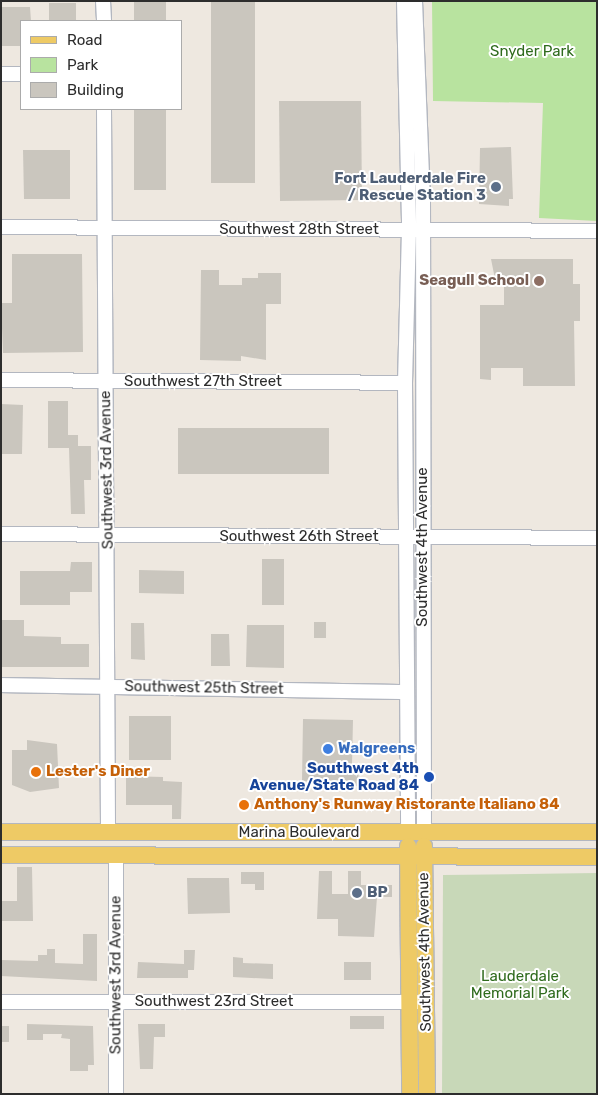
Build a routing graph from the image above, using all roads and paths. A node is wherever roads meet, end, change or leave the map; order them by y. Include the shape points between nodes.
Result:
1 (104, 1) edge
2 (404, 1) edge
3 (415, 1) edge
4 (104, 20) edge
5 (1, 74) edge
6 (20, 74) edge
7 (104, 110) edge
8 (1, 227) edge
9 (105, 229) junction
10 (409, 230) junction
11 (423, 231) junction
12 (597, 231) edge
13 (1, 380) edge
14 (106, 381) junction
15 (405, 384) junction
16 (1, 534) edge
17 (108, 535) junction
18 (405, 538) junction
19 (423, 538) junction
20 (597, 538) edge
21 (1, 685) edge
22 (109, 687) junction
23 (406, 692) junction
24 (108, 831) junction
25 (133, 831) junction
26 (1, 832) edge
27 (597, 832) edge
28 (416, 834) junction
29 (1, 855) edge
30 (88, 856) junction
31 (116, 856) junction
32 (416, 856) junction
33 (597, 857) edge
34 (1, 1002) edge
35 (117, 1002) junction
36 (409, 1002) junction
37 (426, 1002) junction
38 (116, 1094) edge
39 (410, 1094) edge
40 (427, 1094) edge

1 - 4 street
2 - 10 street, Southwest 4th Avenue
3 - 11 street, Southwest 4th Avenue
5 - 6 street
7 - 9 street, Southwest 3rd Avenue
8 - 9 street, Southwest 28th Street
9 - 10 street, Southwest 28th Street
9 - 14 street, Southwest 3rd Avenue
10 - 11 street, Southwest 28th Street
10 - 15 street, Southwest 4th Avenue
11 - 12 street, Southwest 28th Street
11 - 19 street, Southwest 4th Avenue
13 - 14 street, Southwest 27th Street
14 - 15 street, Southwest 27th Street
14 - 17 street, Southwest 3rd Avenue
15 - 18 street, Southwest 4th Avenue
16 - 17 street, Southwest 26th Street
17 - 18 street, Southwest 26th Street
17 - 22 street, Southwest 3rd Avenue
18 - 19 street, Southwest 26th Street
18 - 23 street, Southwest 4th Avenue
19 - 20 street, Southwest 26th Street
19 - 28 street, Southwest 4th Avenue
21 - 22 street, Southwest 25th Street
22 - 23 street, Southwest 25th Street
22 - 24 street, Southwest 3rd Avenue
23 - 28 street, Southwest 4th Avenue
24 - 25 main road, Marina Boulevard
24 - 26 main road, Marina Boulevard
24 - 30 main road
25 - 28 main road, Marina Boulevard
25 - 31 main road
27 - 28 main road, Marina Boulevard
28 - 32 main road, Southwest 4th Avenue
29 - 30 main road, Marina Boulevard
30 - 31 main road, Marina Boulevard
31 - 32 main road, Marina Boulevard
31 - 35 street, Southwest 3rd Avenue
32 - 33 main road, Marina Boulevard
32 - 36 main road, Southwest 4th Avenue
32 - 37 main road, Southwest 4th Avenue
34 - 35 street, Southwest 23rd Street
35 - 36 street, Southwest 23rd Street
35 - 38 street, Southwest 3rd Avenue
36 - 37 street, Southwest 23rd Street
36 - 39 main road, Southwest 4th Avenue
37 - 40 main road, Southwest 4th Avenue

